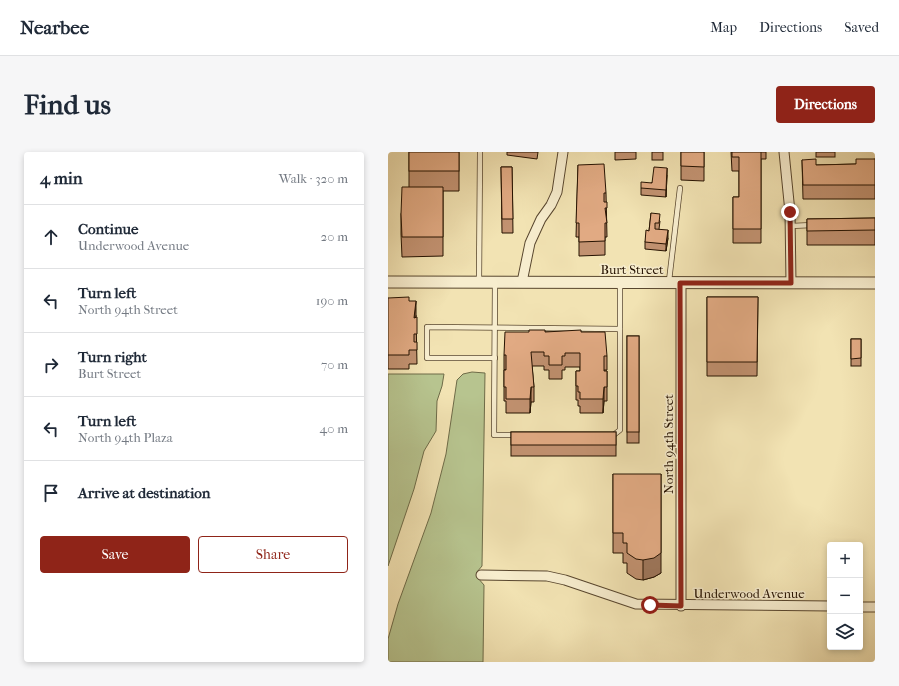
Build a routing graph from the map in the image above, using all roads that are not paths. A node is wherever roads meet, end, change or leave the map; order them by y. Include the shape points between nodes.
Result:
1 (480, 152) edge
2 (563, 152) edge
3 (784, 152) edge
4 (680, 188) dead end
5 (821, 225) edge
6 (791, 226) junction
7 (388, 282) edge
8 (480, 282) junction
9 (495, 282) junction
10 (522, 282) junction
11 (620, 283) junction
12 (675, 283) junction
13 (791, 283) junction
14 (875, 283) edge
15 (495, 327) junction
16 (620, 329) junction
17 (495, 358) junction
18 (525, 436) edge
19 (603, 438) edge
20 (481, 575) dead end
21 (681, 606) junction
22 (827, 606) edge
23 (863, 607) edge
24 (875, 607) edge

1 - 8 lane
2 - 10 street via 557,192 530,243
3 - 6 street
4 - 12 lane
5 - 6 lane
6 - 13 street
7 - 8 street, Burt Street
8 - 9 street, Burt Street
9 - 10 street, Burt Street
9 - 15 lane
10 - 11 street, Burt Street
11 - 12 street, Burt Street
11 - 16 lane
12 - 13 street, Burt Street
12 - 21 street, North 94th Street
13 - 14 street, Burt Street
15 - 16 lane
15 - 17 lane
15 - 17 lane via 428,327 428,358
16 - 19 lane via 620,430 610,438
17 - 18 lane via 494,435
20 - 21 street, Underwood Avenue via 547,576 630,603
21 - 22 street, Underwood Avenue
23 - 24 street

